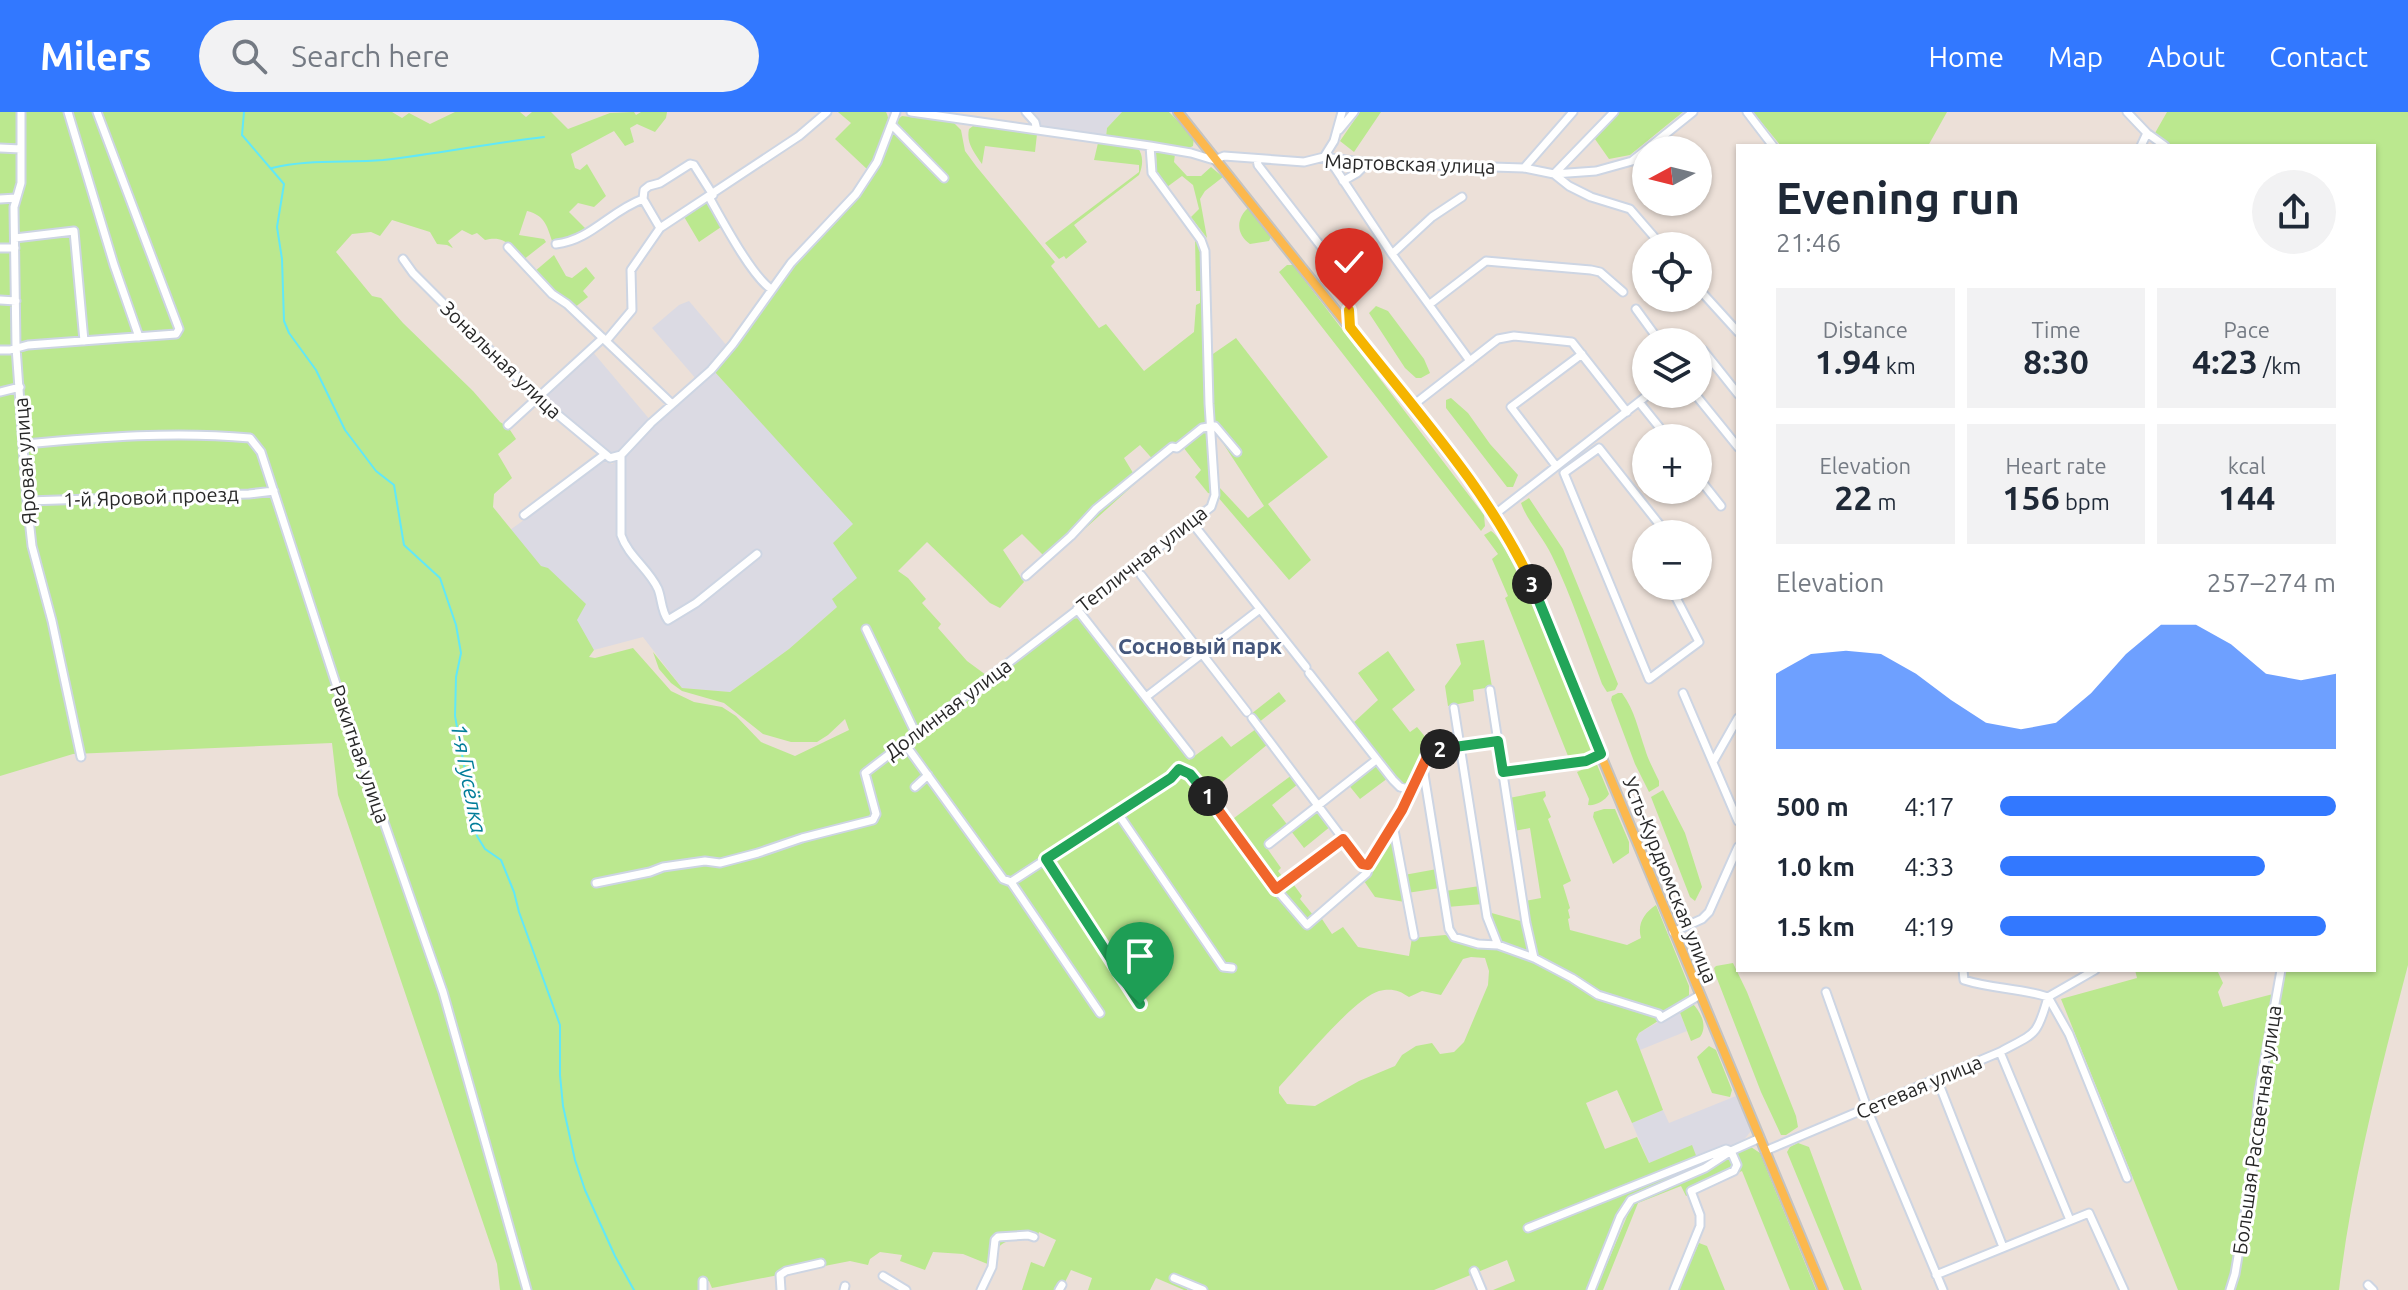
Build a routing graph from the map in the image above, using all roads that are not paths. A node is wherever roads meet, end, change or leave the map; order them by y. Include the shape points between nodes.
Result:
1 (21, 112) edge
2 (68, 112) edge
3 (97, 112) edge
4 (827, 112) edge
5 (896, 112) edge
6 (911, 112) edge
7 (1026, 112) edge
8 (1178, 112) edge
9 (1342, 112) edge
10 (1354, 112) edge
11 (1573, 112) edge
12 (1614, 112) edge
13 (1693, 112) edge
14 (1747, 112) edge
15 (2127, 112) edge
16 (893, 126) junction
17 (1037, 130) junction
18 (1337, 132) junction
19 (2147, 133) junction
20 (1200, 136) junction
21 (1771, 144) edge
22 (2142, 144) edge
23 (2162, 144) edge
24 (1150, 146) junction
25 (0, 148) edge
26 (21, 149) junction
27 (1191, 153) junction
28 (1324, 157) junction
29 (1218, 159) junction
30 (1257, 159) junction
31 (1367, 163) junction
32 (1524, 168) junction
33 (1554, 174) junction
34 (944, 178) dead end
35 (1343, 181) junction
36 (711, 196) junction
37 (1462, 197) dead end
38 (16, 198) junction
39 (0, 199) edge
40 (643, 199) junction
41 (660, 228) junction
42 (1650, 232) edge
43 (15, 238) junction
44 (556, 244) dead end
45 (508, 247) dead end
46 (0, 248) edge
47 (15, 248) junction
48 (1392, 254) junction
49 (403, 259) dead end
50 (771, 289) junction
51 (1623, 292) dead end
52 (0, 300) edge
53 (16, 301) junction
54 (1712, 303) edge
55 (1430, 304) junction
56 (1350, 327) junction
57 (1736, 330) edge
58 (139, 337) junction
59 (604, 340) junction
60 (84, 341) junction
61 (16, 347) junction
62 (0, 350) edge
63 (1582, 354) junction
64 (1470, 361) junction
65 (1712, 364) edge
66 (20, 387) junction
67 (0, 392) edge
68 (1736, 392) edge
69 (539, 399) junction
70 (672, 404) junction
71 (1412, 406) junction
72 (1632, 408) edge
73 (1644, 408) edge
74 (1706, 408) edge
75 (1627, 412) junction
76 (1657, 424) edge
77 (508, 425) dead end
78 (1210, 426) junction
79 (1592, 438) junction
80 (25, 444) junction
81 (1736, 445) edge
82 (1599, 448) junction
83 (1237, 452) dead end
84 (604, 455) junction
85 (621, 455) junction
86 (1555, 465) junction
87 (1564, 473) junction
88 (274, 491) junction
89 (1712, 495) edge
90 (27, 501) junction
91 (1721, 506) dead end
92 (524, 515) dead end
93 (1494, 515) junction
94 (1656, 520) edge
95 (1193, 524) junction
96 (757, 554) dead end
97 (1141, 575) dead end
98 (1026, 576) dead end
99 (1677, 600) edge
100 (1077, 609) junction
101 (1260, 609) junction
102 (1069, 615) joint
103 (866, 629) dead end
104 (1202, 654) junction
105 (1490, 690) dead end
106 (1683, 693) dead end
107 (1146, 697) junction
108 (1454, 708) dead end
109 (1736, 722) edge
110 (916, 734) junction
111 (1498, 741) junction
112 (905, 744) junction
113 (1461, 745) junction
114 (1190, 754) dead end
115 (1601, 754) junction
116 (81, 757) dead end
117 (1376, 760) junction
118 (1713, 762) junction
119 (1422, 771) junction
120 (1503, 772) junction
121 (928, 775) junction
122 (915, 787) dead end
123 (1412, 790) junction
124 (1318, 805) junction
125 (1117, 812) junction
126 (1736, 816) edge
127 (1392, 827) junction
128 (1343, 839) junction
129 (1269, 844) dead end
130 (1736, 851) edge
131 (1046, 859) junction
132 (1368, 865) junction
133 (1011, 882) junction
134 (596, 883) dead end
135 (1276, 889) junction
136 (1673, 932) junction
137 (1414, 936) dead end
138 (1498, 945) junction
139 (1534, 958) junction
140 (1232, 968) dead end
141 (1963, 972) edge
142 (2092, 972) edge
143 (2281, 972) edge
144 (1826, 992) dead end
145 (1700, 995) junction
146 (2048, 997) junction
147 (1140, 1004) dead end
148 (1100, 1013) dead end
149 (2000, 1052) junction
150 (1937, 1079) junction
151 (1869, 1108) junction
152 (1760, 1138) junction
153 (1731, 1151) junction
154 (1765, 1151) junction
155 (2127, 1178) dead end
156 (2070, 1220) junction
157 (1528, 1228) dead end
158 (1034, 1237) dead end
159 (2003, 1247) junction
160 (821, 1263) dead end
161 (1474, 1271) dead end
162 (1936, 1275) junction
163 (883, 1276) dead end
164 (1174, 1278) dead end
165 (1191, 1288) edge
166 (527, 1290) edge
167 (781, 1290) edge
168 (906, 1290) edge
169 (981, 1290) edge
170 (1203, 1290) edge
171 (1482, 1290) edge
172 (1591, 1290) edge
173 (1674, 1290) edge
174 (1823, 1290) edge
175 (1943, 1290) edge
176 (2124, 1290) edge
177 (2230, 1290) edge

1 - 26 street, Яровая улица
2 - 58 street
3 - 58 street via 179,329 176,334
4 - 36 street
5 - 16 street
6 - 17 street, Мартовская улица
7 - 17 street
8 - 20 main road, Усть-Курдюмская улица
9 - 18 street
10 - 18 street
11 - 32 street
12 - 33 street
13 - 33 street via 1632,161
14 - 21 street
15 - 19 street
16 - 34 street
16 - 50 street via 856,194
17 - 24 street, Мартовская улица
18 - 28 street
19 - 22 street
19 - 23 street
20 - 27 street
20 - 29 main road, Усть-Курдюмская улица
24 - 27 street, Мартовская улица
24 - 78 street via 1152,173 1205,251
25 - 26 street
26 - 38 street, Яровая улица
27 - 29 street, Мартовская улица
28 - 30 street, Мартовская улица via 1304,162
28 - 31 street, Мартовская улица
28 - 35 street
29 - 30 street, Мартовская улица
29 - 56 main road, Усть-Курдюмская улица
30 - 56 street via 1345,279
31 - 32 street, Мартовская улица
31 - 35 street
32 - 33 street, Мартовская улица
33 - 42 street via 1591,197 1630,209
35 - 48 street
36 - 40 street via 690,164 649,186
36 - 41 street
36 - 50 street via 752,267
37 - 48 street
38 - 39 street
38 - 43 street, Яровая улица
40 - 41 street
40 - 44 street via 581,238
41 - 59 street via 631,270 632,310
43 - 47 street, Яровая улица
43 - 60 street via 74,231
45 - 59 street
46 - 47 street
47 - 53 street, Яровая улица
48 - 55 street
49 - 69 street, Зональная улица
50 - 70 street via 711,370
51 - 55 street via 1600,272 1486,261
52 - 53 street
53 - 61 street, Яровая улица
54 - 57 street
55 - 64 street
56 - 71 main road, Усть-Курдюмская улица
58 - 60 street
59 - 69 street
59 - 70 street
60 - 61 street
61 - 62 street
61 - 66 street, Яровая улица
63 - 64 street via 1572,342 1514,336 1498,339
63 - 75 street
63 - 86 street via 1511,407
64 - 71 street
65 - 68 street
66 - 67 street
66 - 80 street, Яровая улица
69 - 77 street
69 - 84 street, Зональная улица
70 - 85 street
71 - 93 main road, Усть-Курдюмская улица
72 - 75 street
73 - 76 street
74 - 81 street
75 - 79 street
78 - 83 street
78 - 95 street, Тепличная улица via 1214,503
78 - 98 street via 1172,447
79 - 82 street
79 - 86 street
80 - 88 street, Ракитная улица via 172,434 250,438 261,452
80 - 90 street, Яровая улица
82 - 87 street
82 - 94 street
84 - 85 street
84 - 92 street
85 - 96 street via 621,535 658,589 668,620
86 - 87 street
86 - 93 street
87 - 99 street via 1649,679 1699,642
88 - 90 street, 1-й Яровой проезд
88 - 166 street, Ракитная улица via 443,992
89 - 91 street
90 - 116 street, Яровая улица via 32,546
93 - 115 main road, Усть-Курдюмская улица via 1533,587
95 - 100 street, Тепличная улица
95 - 101 street
97 - 104 street
100 - 102 street, Тепличная улица
100 - 107 street
101 - 104 street
101 - 117 street
102 - 110 street, Долинная улица
103 - 110 street
104 - 107 street
104 - 124 street
105 - 111 street
106 - 118 street
107 - 114 street
108 - 113 street
109 - 118 street
110 - 112 street, Долинная улица
111 - 113 street
111 - 120 street
112 - 121 street
112 - 134 street, Долинная улица via 865,773 873,820 720,863 663,867
113 - 119 street via 1432,752
113 - 138 street via 1487,917
115 - 120 street via 1586,761
115 - 136 main road, Усть-Курдюмская улица
117 - 123 street via 1400,787
117 - 124 street
118 - 126 street
119 - 123 street
119 - 138 street via 1449,929 1454,937
120 - 139 street
121 - 122 street
121 - 133 street via 1003,879
123 - 127 street
124 - 128 street
124 - 129 street
125 - 131 street
125 - 135 street via 1179,769 1190,774
125 - 140 street via 1223,967
127 - 132 street
127 - 137 street
128 - 132 street
128 - 135 street
130 - 136 street via 1706,915
131 - 133 street
131 - 147 street
132 - 135 street via 1363,878 1307,925
133 - 148 street
136 - 145 main road, Усть-Курдюмская улица
138 - 139 street
139 - 145 street via 1598,995 1661,1018
141 - 146 street via 1964,980 1982,986
142 - 146 street
143 - 177 street, Большая Рассветная улица
144 - 151 street
145 - 152 main road, Усть-Курдюмская улица
146 - 149 street, Сетевая улица via 2040,1026
146 - 155 street via 2069,1034
149 - 150 street, Сетевая улица
149 - 156 street
150 - 151 street, Сетевая улица
150 - 159 street
151 - 154 street, Сетевая улица
151 - 162 street
152 - 153 street
152 - 154 main road, Усть-Курдюмская улица
153 - 157 street
153 - 172 street via 1631,1200
153 - 173 street via 1734,1171 1691,1191 1700,1226
154 - 174 main road, Усть-Курдюмская улица
156 - 159 street
156 - 176 street via 2089,1213
158 - 169 street via 995,1240 992,1267
159 - 162 street
160 - 167 street via 780,1275
161 - 171 street
162 - 175 street
163 - 168 street
164 - 165 street
165 - 170 street

